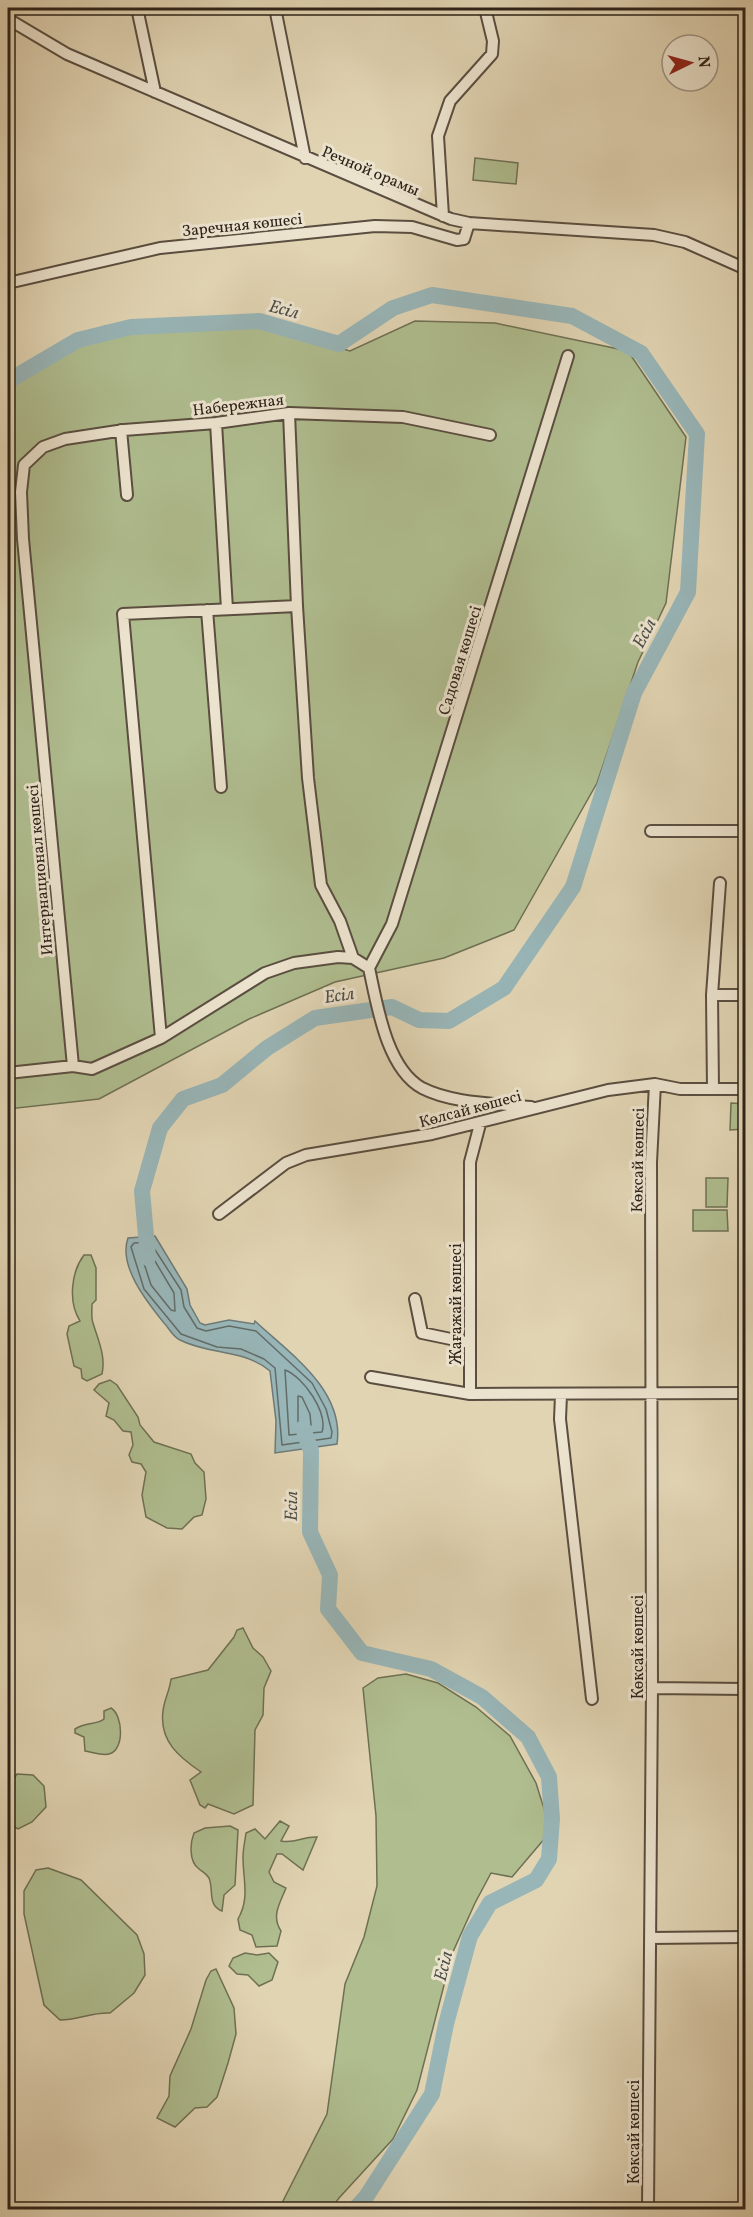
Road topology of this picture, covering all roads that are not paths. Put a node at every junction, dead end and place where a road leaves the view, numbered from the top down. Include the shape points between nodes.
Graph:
1 (137, 8) edge
2 (275, 8) edge
3 (485, 8) edge
4 (8, 19) edge
5 (155, 92) junction
6 (305, 158) junction
7 (443, 216) junction
8 (469, 223) junction
9 (746, 269) edge
10 (8, 283) edge
11 (568, 356) dead end
12 (290, 413) junction
13 (216, 423) junction
14 (121, 430) junction
15 (490, 435) dead end
16 (21, 492) joint
17 (127, 495) dead end
18 (297, 606) junction
19 (227, 609) junction
20 (207, 610) junction
21 (221, 787) dead end
22 (651, 831) dead end
23 (746, 831) edge
24 (720, 883) dead end
25 (353, 958) junction
26 (369, 968) junction
27 (712, 995) junction
28 (746, 995) edge
29 (161, 1038) junction
30 (73, 1066) junction
31 (8, 1073) edge
32 (655, 1084) junction
33 (713, 1088) junction
34 (746, 1089) edge
35 (531, 1107) junction
36 (480, 1124) junction
37 (219, 1214) dead end
38 (415, 1299) dead end
39 (470, 1343) junction
40 (371, 1377) dead end
41 (651, 1392) junction
42 (746, 1393) edge
43 (470, 1394) junction
44 (561, 1395) junction
45 (652, 1688) junction
46 (746, 1689) edge
47 (592, 1699) dead end
48 (746, 1937) edge
49 (650, 1938) junction
50 (648, 2210) edge

1 - 5 street
2 - 6 street
3 - 7 street via 492,54 450,101 438,136
4 - 5 street, Речной орамы via 67,54
5 - 6 street, Речной орамы
6 - 7 street, Речной орамы
7 - 8 street, Речной орамы
8 - 9 street, Речной орамы via 654,235 685,242
8 - 10 street, Заречная көшесі via 464,239 457,240 412,227 375,226 160,248
11 - 26 street, Садовая көшесі via 392,924
12 - 13 street, Набережная
12 - 15 street, Набережная via 403,417
12 - 18 street
13 - 14 street, Набережная
13 - 19 street
14 - 16 street, Набережная via 43,447 24,465
14 - 17 street
16 - 30 street, Интернационал көшесі
18 - 19 street
18 - 25 street via 308,778 321,885
19 - 20 street
20 - 21 street
20 - 29 street via 123,614
22 - 23 street
24 - 27 street
25 - 26 street
25 - 29 street via 294,963 265,973
26 - 35 street via 383,1028 404,1072 421,1088 453,1098
27 - 28 street
27 - 33 street
29 - 30 street via 92,1069
30 - 31 street
32 - 33 street, Көлсай көшесі via 680,1089
32 - 35 street, Көлсай көшесі via 608,1089
32 - 41 street, Көксай көшесі
33 - 34 street, Көлсай көшесі
35 - 36 street, Көлсай көшесі
36 - 37 street, Көлсай көшесі via 306,1155 286,1163
36 - 39 street, Жағажай көшесі via 470,1162
38 - 39 street via 422,1333
39 - 43 street, Жағажай көшесі
40 - 43 street
41 - 42 street
41 - 44 street
41 - 45 street, Көксай көшесі
43 - 44 street
44 - 47 street via 560,1419
45 - 46 street
45 - 49 street, Көксай көшесі
48 - 49 street
49 - 50 street, Көксай көшесі

